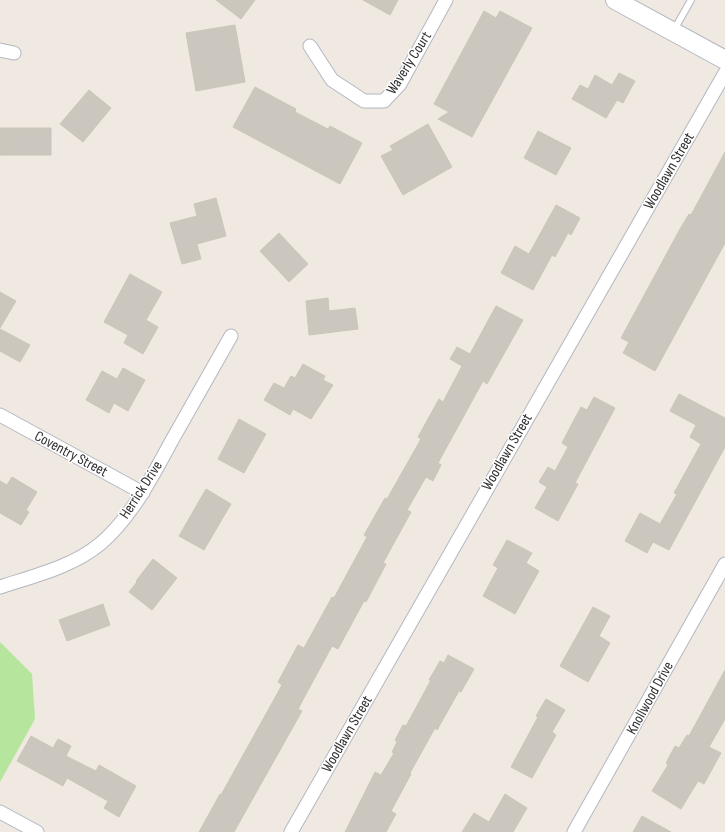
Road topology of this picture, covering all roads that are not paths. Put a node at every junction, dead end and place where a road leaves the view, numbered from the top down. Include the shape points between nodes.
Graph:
1 (446, 0) edge
2 (615, 0) edge
3 (691, 0) edge
4 (673, 32) junction
5 (310, 46) dead end
6 (0, 50) edge
7 (14, 53) dead end
8 (725, 60) edge
9 (725, 73) edge
10 (230, 336) dead end
11 (0, 415) edge
12 (143, 493) junction
13 (725, 564) edge
14 (0, 587) edge
15 (0, 812) edge
16 (22, 828) edge
17 (37, 832) edge
18 (291, 832) edge
19 (574, 832) edge

1 - 5 street, Waverly Court via 400,84 384,101 364,101 332,80
2 - 4 main road
3 - 4 lane
4 - 8 main road
6 - 7 street
9 - 18 street, Woodlawn Street
10 - 12 street, Herrick Drive
11 - 12 street, Coventry Street
12 - 14 street, Herrick Drive via 113,532 75,560
13 - 19 street, Knollwood Drive
15 - 16 street
16 - 17 street

